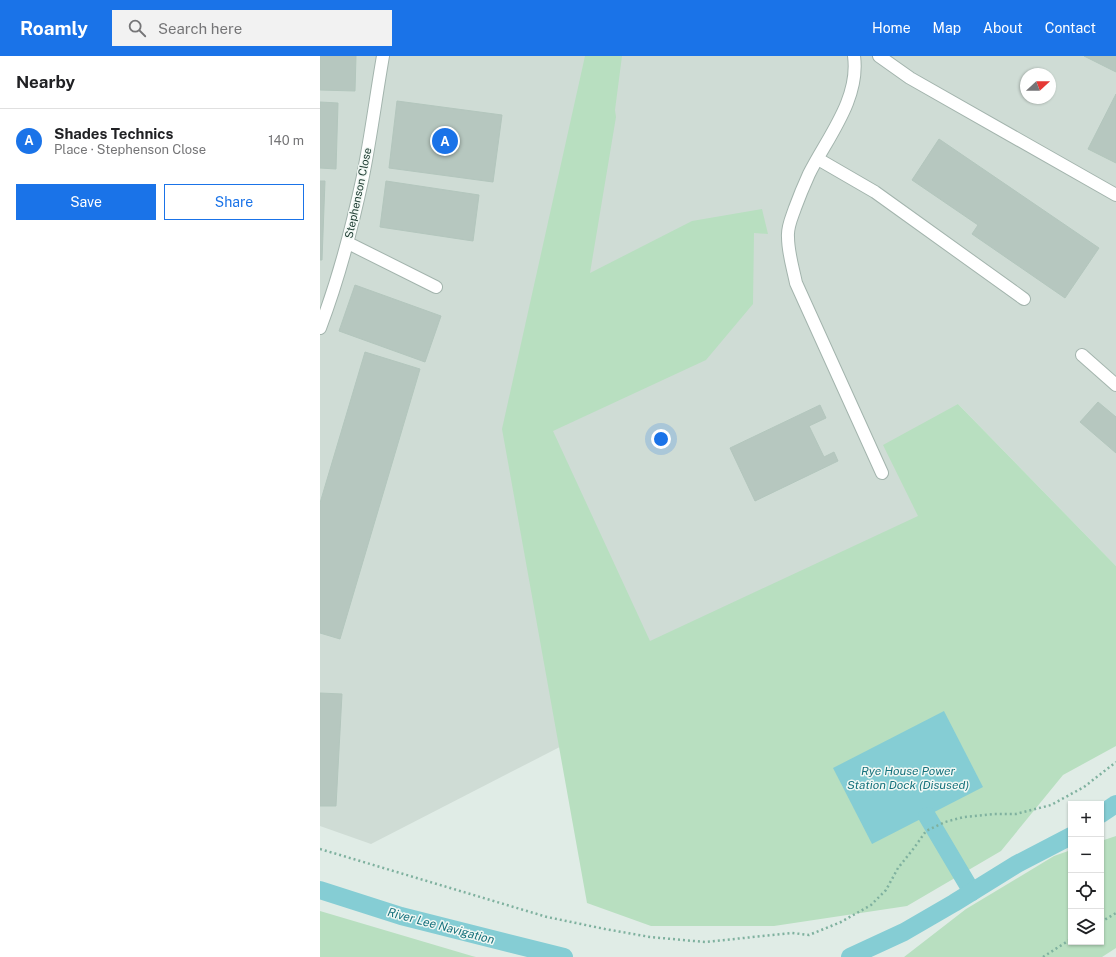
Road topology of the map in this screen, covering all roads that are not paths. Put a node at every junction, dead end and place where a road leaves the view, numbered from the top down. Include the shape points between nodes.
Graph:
1 (383, 56) edge
2 (854, 56) edge
3 (879, 56) edge
4 (818, 159) junction
5 (1116, 194) edge
6 (348, 243) junction
7 (436, 287) dead end
8 (1024, 299) dead end
9 (320, 328) edge
10 (1082, 355) dead end
11 (1116, 385) edge
12 (882, 473) dead end

1 - 6 street, Stephenson Close via 363,175
2 - 4 street via 856,65 851,94
3 - 5 street via 910,78
4 - 8 street via 875,192
4 - 12 street via 809,174 789,225 789,252 796,283
6 - 7 street
6 - 9 street, Stephenson Close via 333,295
10 - 11 street

